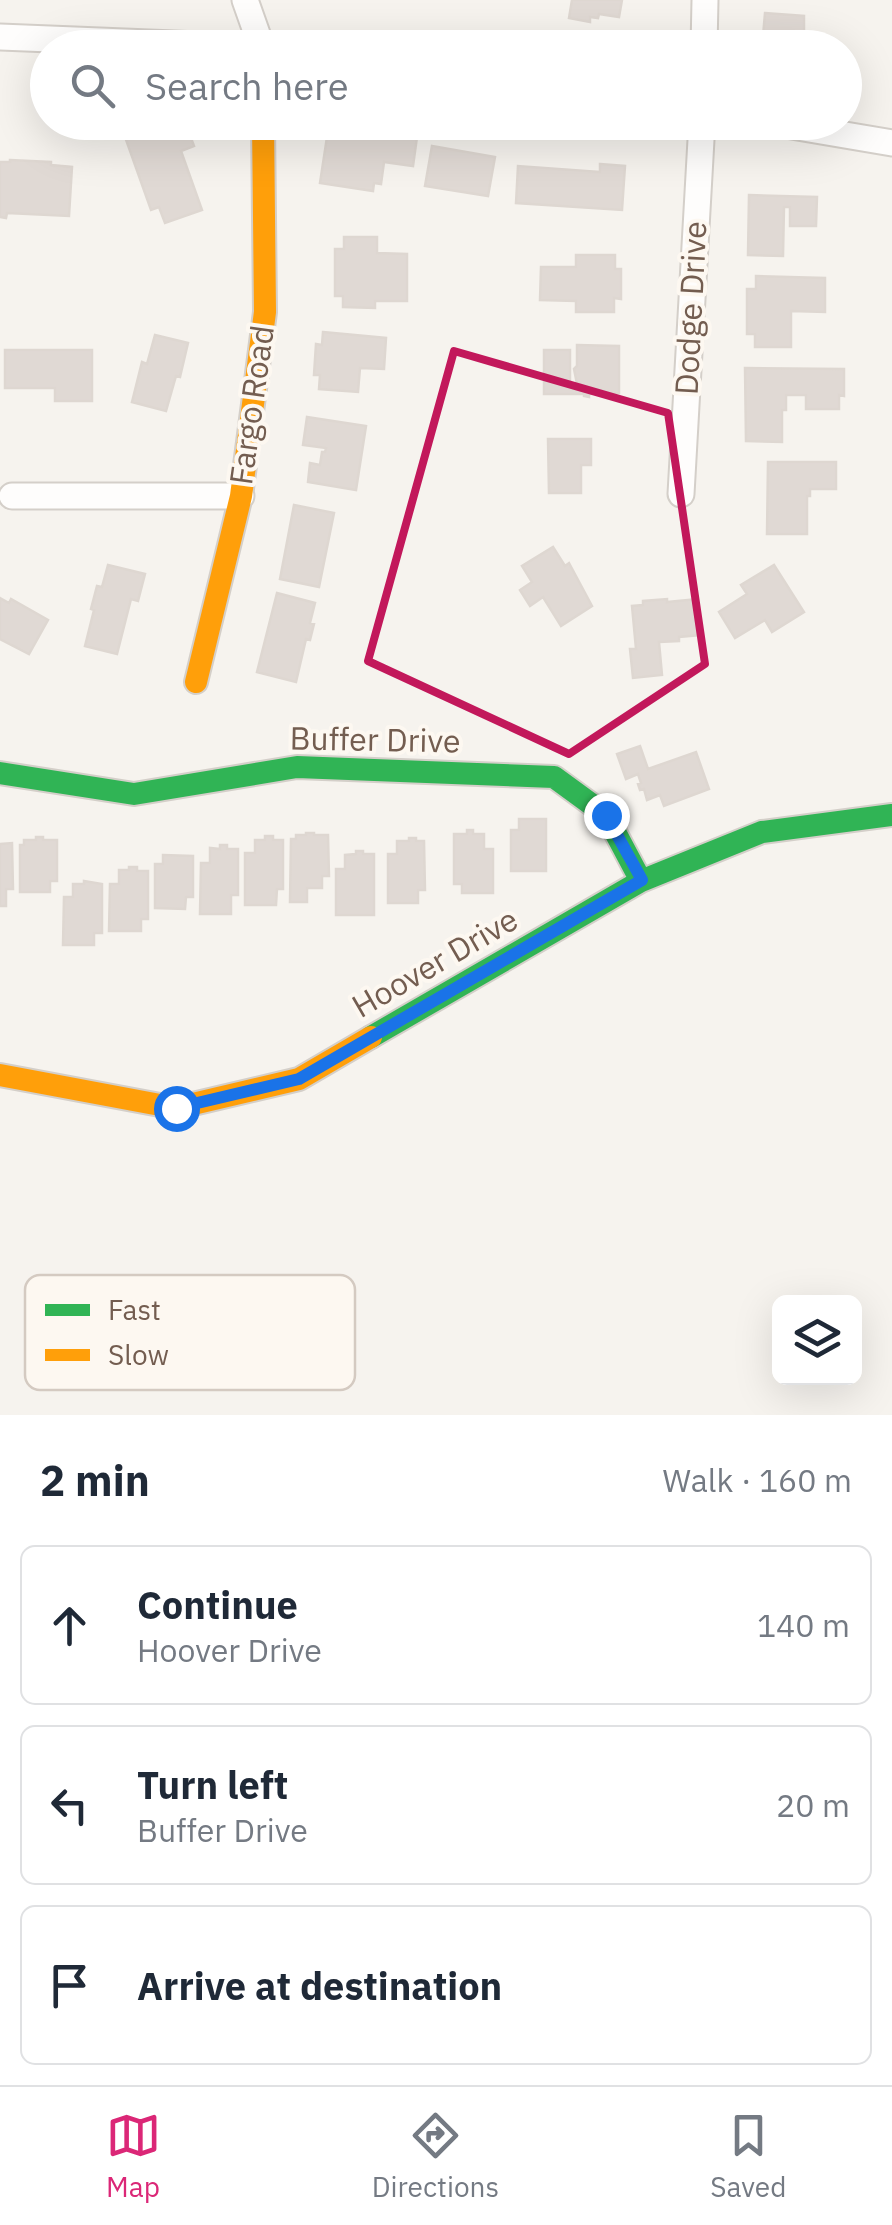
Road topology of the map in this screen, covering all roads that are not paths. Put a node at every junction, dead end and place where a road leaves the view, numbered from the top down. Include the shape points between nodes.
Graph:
1 (245, 0) edge
2 (705, 0) edge
3 (258, 30) edge
4 (704, 30) edge
5 (0, 38) edge
6 (30, 39) edge
7 (862, 138) edge
8 (262, 140) edge
9 (701, 140) edge
10 (892, 143) edge
11 (681, 494) dead end
12 (12, 496) dead end
13 (241, 496) junction
14 (196, 682) dead end
15 (0, 773) edge
16 (892, 816) edge
17 (642, 880) junction
18 (0, 1076) edge

1 - 3 street
2 - 4 street
5 - 6 street
7 - 10 street
8 - 13 street, Fargo Road via 265,312
9 - 11 street, Dodge Drive
12 - 13 street
13 - 14 street, Fargo Road
15 - 17 street, Buffer Drive via 134,794 297,767 554,777 606,815
16 - 17 street, Hoover Drive via 762,832
17 - 18 street, Hoover Drive via 299,1079 176,1108

